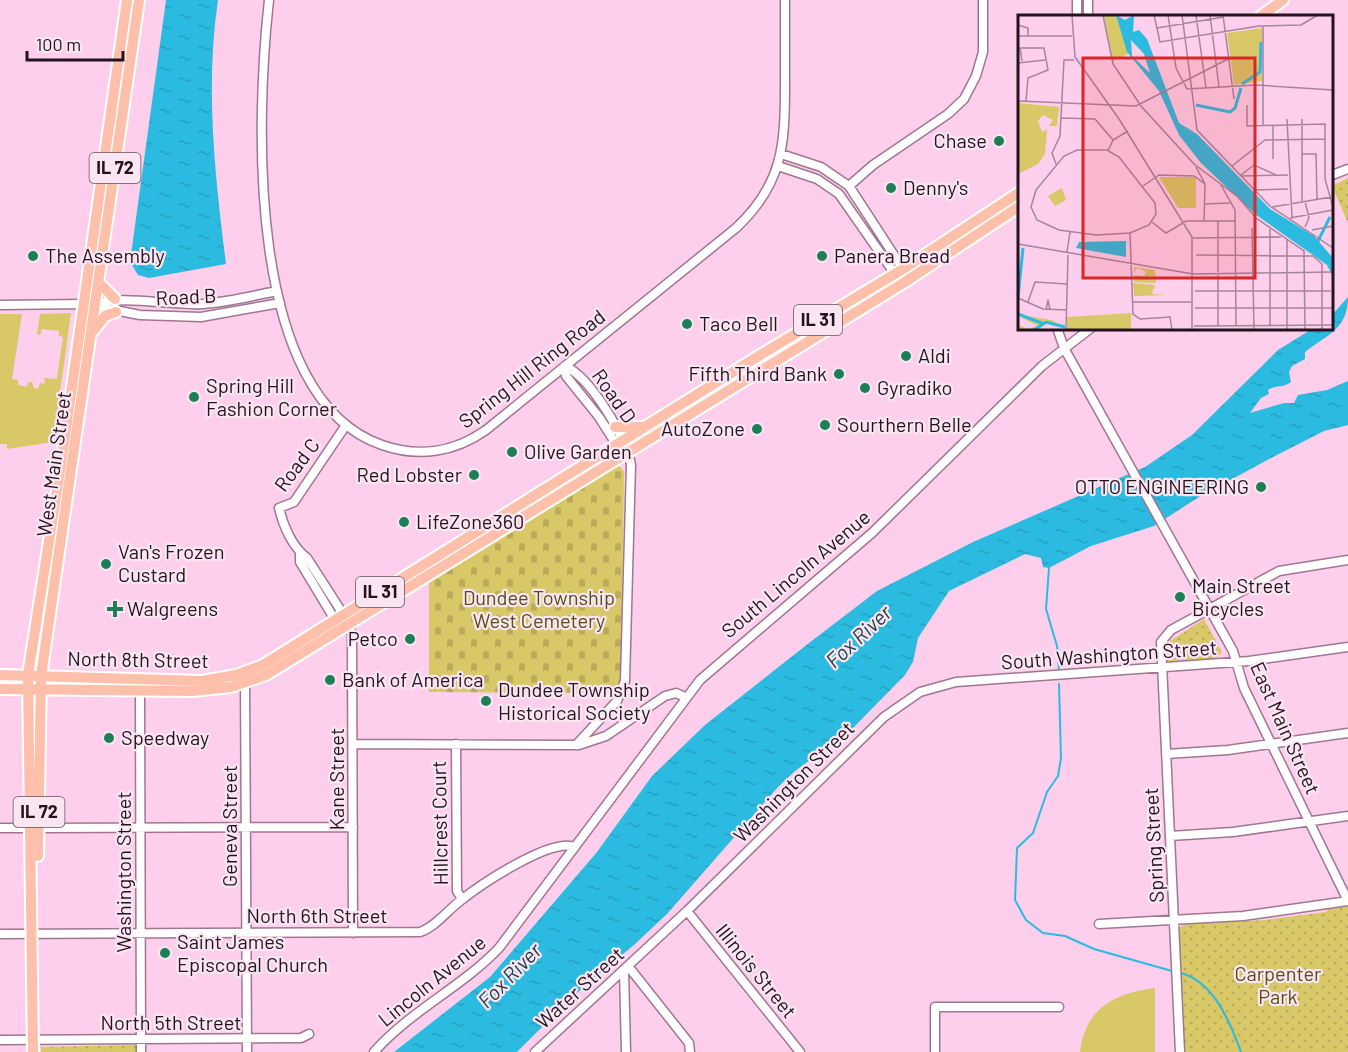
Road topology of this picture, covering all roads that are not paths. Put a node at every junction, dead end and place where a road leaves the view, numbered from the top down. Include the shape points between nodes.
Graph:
1 (127, 0) edge
2 (139, 0) edge
3 (270, 0) edge
4 (785, 0) edge
5 (983, 0) edge
6 (1283, 0) edge
7 (1262, 15) edge
8 (781, 154) junction
9 (778, 166) junction
10 (1348, 169) edge
11 (1333, 176) edge
12 (849, 186) junction
13 (1018, 193) edge
14 (1018, 207) edge
15 (898, 272) junction
16 (905, 282) junction
17 (99, 283) junction
18 (277, 291) junction
19 (116, 299) junction
20 (280, 303) junction
21 (84, 304) junction
22 (0, 305) edge
23 (95, 305) junction
24 (116, 312) junction
25 (1057, 330) edge
26 (1088, 330) edge
27 (91, 336) junction
28 (1064, 348) junction
29 (565, 366) junction
30 (346, 425) junction
31 (645, 426) junction
32 (615, 427) junction
33 (620, 443) junction
34 (627, 452) junction
35 (448, 556) junction
36 (1348, 560) edge
37 (1209, 608) junction
38 (339, 617) junction
39 (347, 627) junction
40 (1348, 647) edge
41 (1236, 662) junction
42 (1161, 668) junction
43 (0, 675) edge
44 (28, 675) junction
45 (41, 676) junction
46 (245, 678) junction
47 (985, 680) joint
48 (0, 689) edge
49 (28, 690) junction
50 (40, 690) junction
51 (140, 691) junction
52 (686, 697) junction
53 (1348, 733) edge
54 (353, 744) junction
55 (456, 744) junction
56 (1271, 744) junction
57 (576, 745) junction
58 (1166, 754) junction
59 (1348, 816) edge
60 (1309, 822) junction
61 (246, 827) junction
62 (353, 827) junction
63 (0, 828) edge
64 (35, 828) junction
65 (140, 828) junction
66 (1170, 836) junction
67 (575, 847) junction
68 (462, 899) junction
69 (1348, 901) edge
70 (687, 911) junction
71 (1174, 920) junction
72 (1099, 924) dead end
73 (140, 933) junction
74 (246, 933) junction
75 (353, 933) junction
76 (0, 934) edge
77 (33, 934) junction
78 (648, 948) joint
79 (626, 968) junction
80 (1059, 1007) dead end
81 (309, 1034) dead end
82 (247, 1039) junction
83 (0, 1040) edge
84 (33, 1040) junction
85 (141, 1040) junction
86 (542, 1048) edge
87 (33, 1052) edge
88 (141, 1052) edge
89 (247, 1052) edge
90 (374, 1052) edge
91 (535, 1052) edge
92 (626, 1052) edge
93 (690, 1052) edge
94 (800, 1052) edge
95 (935, 1052) edge
96 (1180, 1052) edge

1 - 21 main road, West Main Street / IL 72
2 - 17 main road, West Main Street / IL 72
3 - 18 street, Spring Hill Ring Road via 263,89 264,163
4 - 8 street, Spring Hill Ring Road
5 - 12 street via 982,52 964,99
6 - 7 main road
8 - 9 street, Spring Hill Ring Road
8 - 12 street via 821,167
9 - 15 street via 817,179 839,195
9 - 29 street, Spring Hill Ring Road via 759,204 736,228
10 - 11 street
12 - 15 street
13 - 15 main road, IL 31
14 - 16 main road, North 8th Street
15 - 16 street
15 - 31 main road, IL 31
16 - 34 main road, North 8th Street
17 - 19 main road
17 - 23 main road, West Main Street / IL 72
18 - 19 street, Road B via 202,304
18 - 20 street, Spring Hill Ring Road
19 - 23 street, Road B
20 - 24 street, Road B via 201,317
20 - 30 street, Spring Hill Ring Road via 306,376 326,407
21 - 22 street, Road B
21 - 23 street, Road B
21 - 44 main road, West Main Street / IL 72
23 - 24 street, Road B
23 - 27 main road, West Main Street / IL 72
24 - 27 main road via 100,320
25 - 28 street
26 - 28 street, South Lincoln Avenue
27 - 45 main road, West Main Street / IL 72
28 - 37 street, East Main Street
28 - 52 street, South Lincoln Avenue via 872,533 714,666
29 - 30 street, Spring Hill Ring Road via 477,436 445,450 396,449 372,441
29 - 32 street, Road D via 575,371
29 - 33 street, Road D via 566,376
30 - 38 street, Road C via 294,502 279,508 282,522
31 - 32 main road
31 - 33 main road, IL 31
32 - 33 street, Road D
33 - 34 street, Road D
33 - 35 main road, North 8th Street / IL 31
34 - 35 main road, North 8th Street
34 - 57 street, Road D via 631,465 625,681 617,701
35 - 38 main road, North 8th Street / IL 31
35 - 39 main road, North 8th Street
36 - 37 street via 1279,571
37 - 41 street, East Main Street
37 - 42 street, Spring Street via 1163,637
38 - 39 street, Road C
38 - 46 main road, North 8th Street / IL 31
39 - 46 main road, North 8th Street via 280,668
39 - 54 street, Kane Street via 352,634
40 - 41 street, South Washington Street
41 - 42 street, South Washington Street
41 - 56 street, East Main Street via 1242,684
42 - 47 street, South Washington Street
42 - 58 street, Spring Street
43 - 44 main road, IL 31
44 - 45 main road, North 8th Street / IL 31
44 - 49 main road, West Main Street / IL 72
45 - 46 main road, North 8th Street / IL 31 via 194,681
45 - 50 main road, West Main Street / IL 72
46 - 51 main road, North 8th Street via 193,691
46 - 61 street, Geneva Street
47 - 70 street, Washington Street via 936,686 892,710
48 - 49 main road, North 8th Street
49 - 50 main road, North 8th Street
49 - 64 main road, West Main Street / IL 72
50 - 51 main road, North 8th Street
50 - 64 main road, West Main Street / IL 72
51 - 65 street, Washington Street
52 - 57 street via 666,695 606,736
52 - 67 street, South Lincoln Avenue
53 - 56 street
54 - 55 street
54 - 62 street, Kane Street
55 - 57 street
55 - 68 street, Hillcrest Court via 458,892
56 - 58 street
56 - 60 street, East Main Street
58 - 66 street, Spring Street
59 - 60 street
60 - 66 street
60 - 69 street, East Main Street
61 - 62 street
61 - 65 street
61 - 74 street, Geneva Street
62 - 75 street, Kane Street
63 - 64 street
64 - 65 street
64 - 77 main road, West Main Street / IL 72
65 - 73 street, Washington Street
66 - 71 street, Spring Street
67 - 68 street, North 6th Street via 565,845 526,858
67 - 90 street, Lincoln Avenue via 490,957 401,1026
68 - 75 street, North 6th Street via 423,931
69 - 71 street via 1243,916
70 - 78 street, Washington Street
70 - 94 street, Illinois Street
71 - 72 street
71 - 96 street, Spring Street
73 - 74 street, North 6th Street
73 - 77 street, North 6th Street
73 - 85 street, Washington Street
74 - 75 street, North 6th Street
74 - 82 street, Geneva Street
76 - 77 street, North 6th Street
77 - 84 main road, West Main Street / IL 72
78 - 79 street, Water Street
79 - 86 street, Water Street
79 - 92 street
79 - 93 street via 689,1043
80 - 95 street via 935,1007
81 - 82 street, North 5th Street via 301,1038
82 - 85 street, North 5th Street
82 - 89 street, Geneva Street
83 - 84 street, North 5th Street
84 - 85 street, North 5th Street
84 - 87 main road, West Main Street / IL 72
85 - 88 street, Washington Street
86 - 91 street, Water Street

